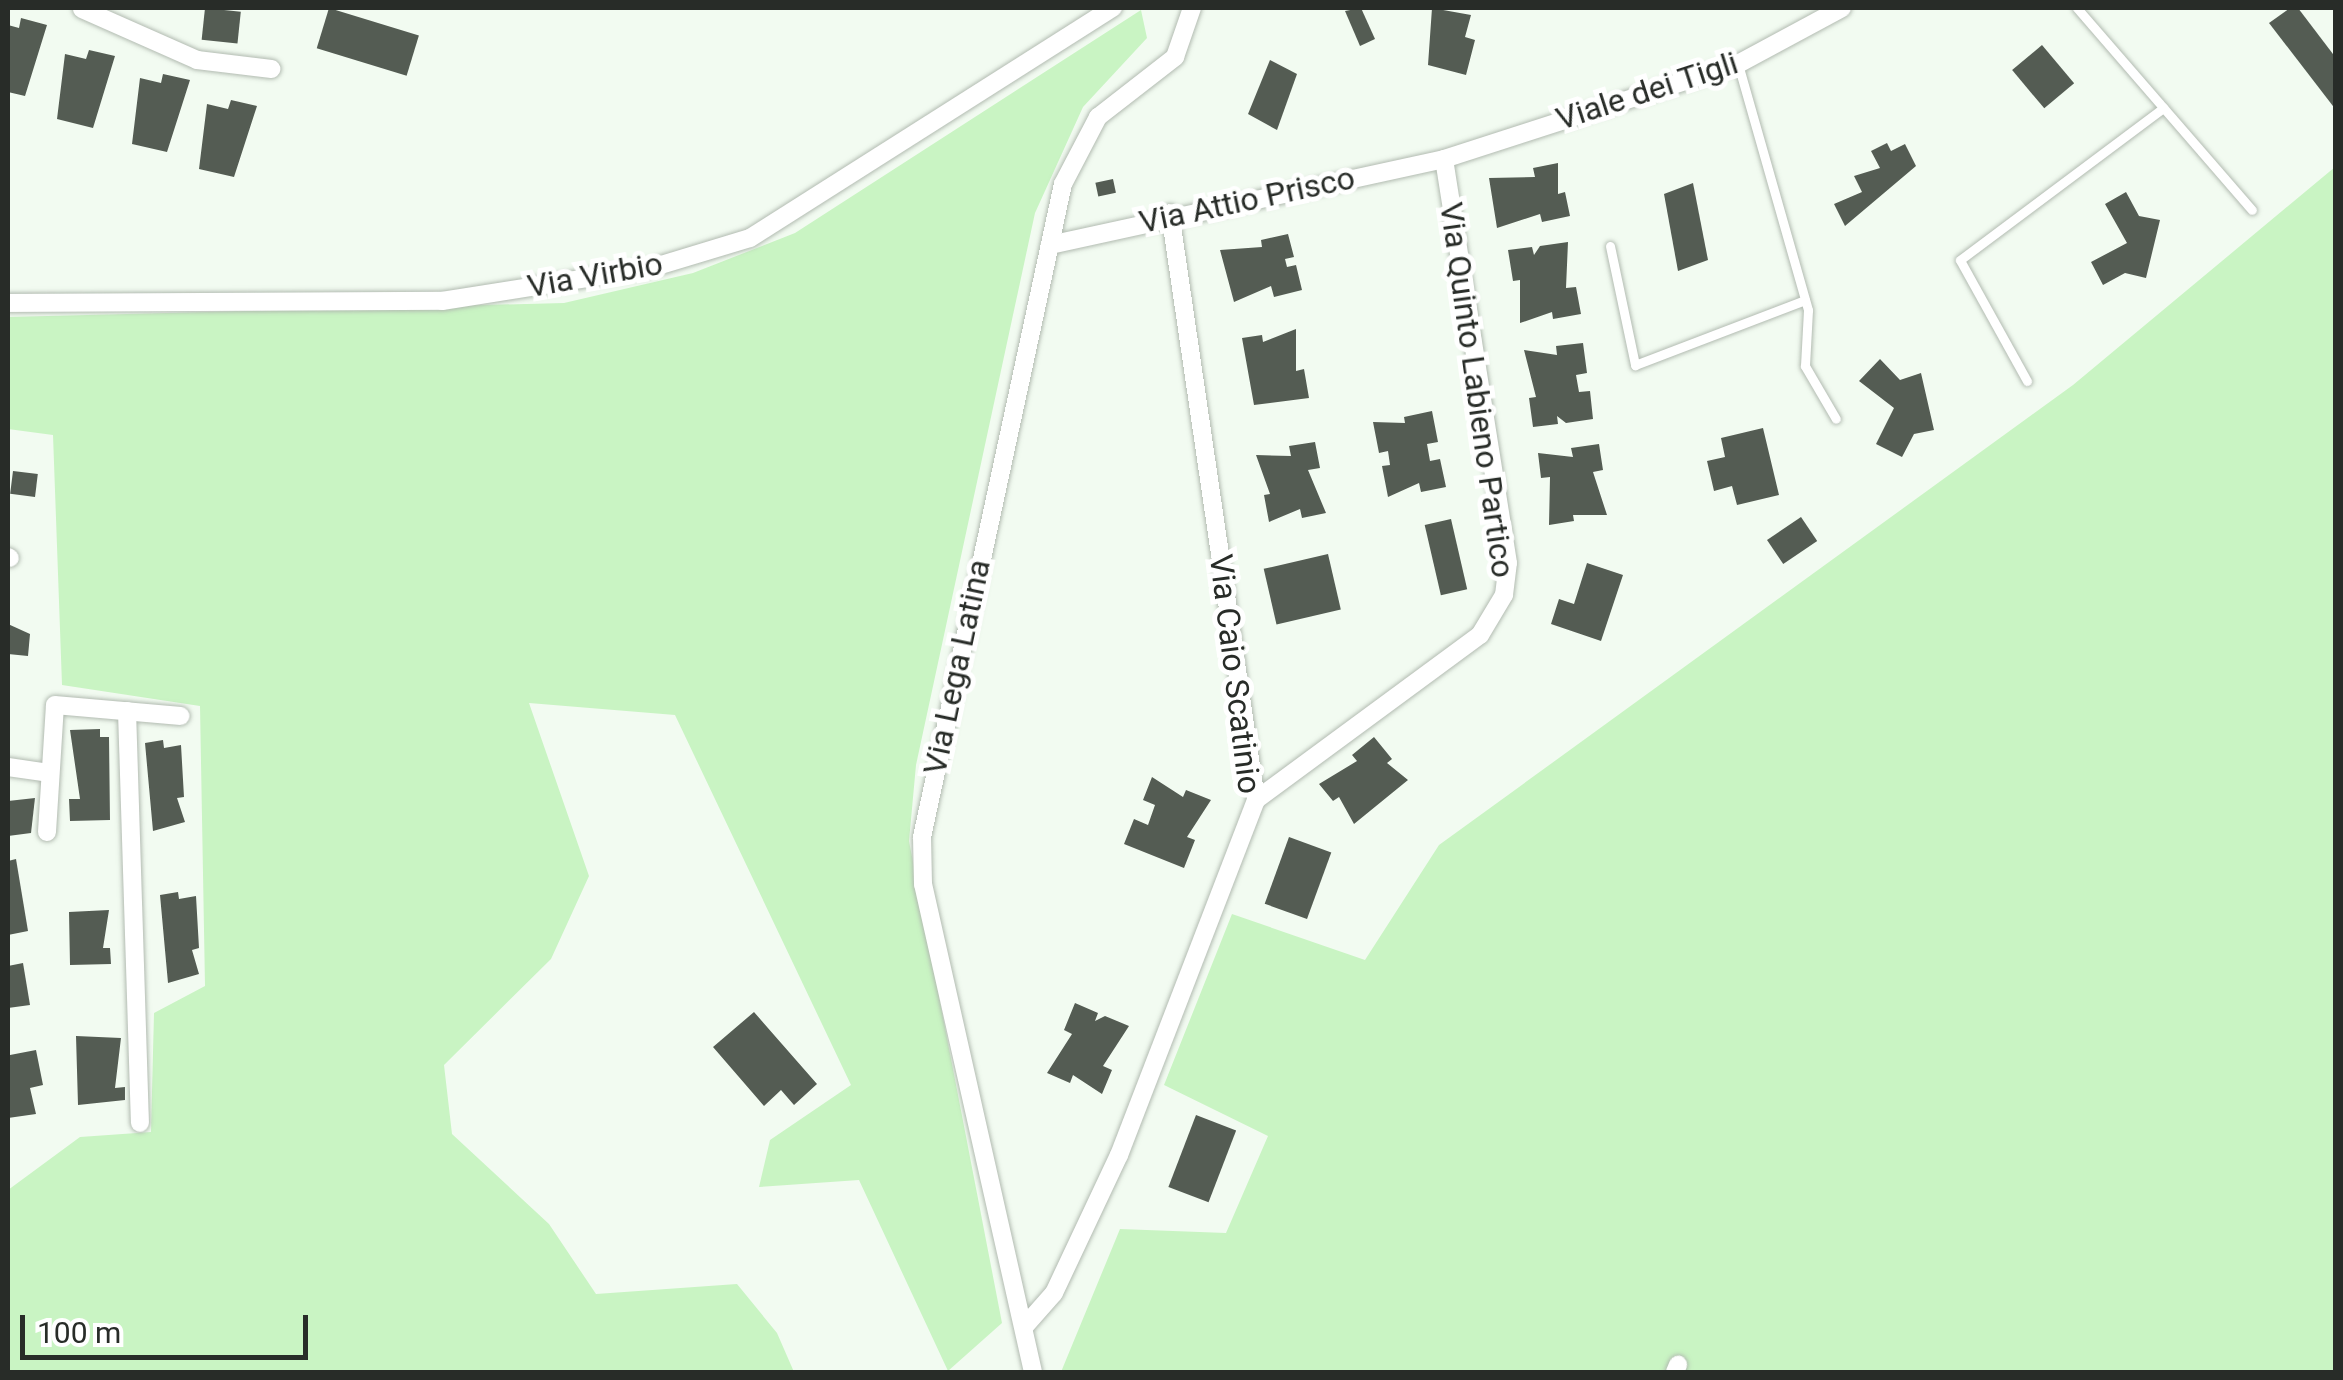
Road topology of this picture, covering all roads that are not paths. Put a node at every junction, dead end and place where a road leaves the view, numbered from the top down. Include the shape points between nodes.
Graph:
1 (81, 8) edge
2 (1113, 8) edge
3 (1192, 8) edge
4 (1842, 8) edge
5 (2077, 8) edge
6 (1738, 64) junction
7 (271, 69) dead end
8 (2164, 108) junction
9 (1444, 159) junction
10 (2252, 210) dead end
11 (1170, 214) junction
12 (1050, 245) junction
13 (1610, 246) dead end
14 (1805, 300) junction
15 (8, 303) edge
16 (2026, 380) dead end
17 (1836, 420) dead end
18 (127, 712) junction
19 (181, 716) dead end
20 (8, 767) edge
21 (49, 773) junction
22 (1256, 800) junction
23 (48, 832) dead end
24 (140, 1123) dead end
25 (1024, 1327) junction
26 (1033, 1372) edge

1 - 7 street via 197,60
2 - 15 street, Via Virbio via 750,238 651,268 442,301
3 - 12 street, Via Lega Latina via 1172,61 1109,106 1082,139
4 - 6 street, Viale dei Tigli
5 - 8 lane
6 - 9 street, Viale dei Tigli
6 - 14 lane
8 - 10 lane
8 - 16 lane via 1960,260
9 - 11 street, Via Attio Prisco
9 - 22 street, Via Quinto Labieno Partico via 1508,563 1504,595 1480,635
11 - 12 street, Via Attio Prisco
11 - 22 street, Via Caio Scatinio
12 - 25 street, Via Lega Latina via 920,861
13 - 14 lane via 1635,364
14 - 17 lane via 1804,366
18 - 19 street
18 - 21 street via 56,705 56,774
18 - 24 street
20 - 21 street
21 - 23 street
22 - 25 street, Via Caio Scatinio via 1125,1141 1054,1293
25 - 26 street, Via Lega Latina

